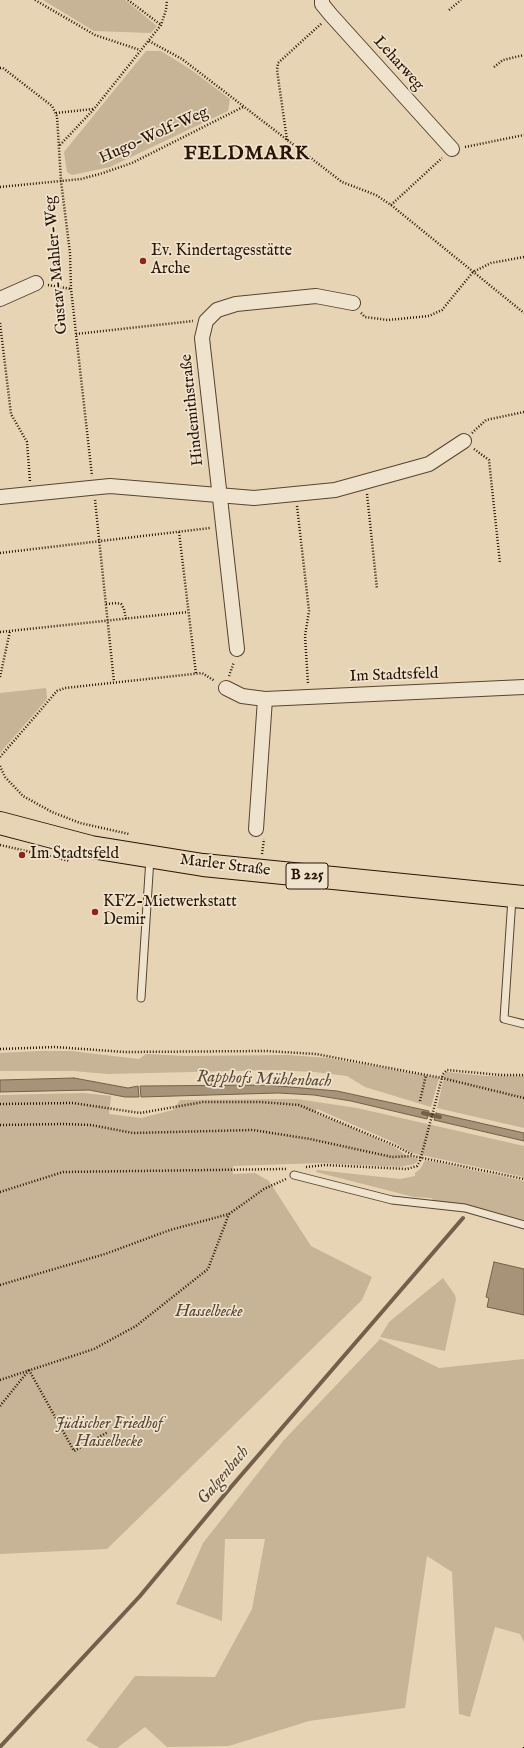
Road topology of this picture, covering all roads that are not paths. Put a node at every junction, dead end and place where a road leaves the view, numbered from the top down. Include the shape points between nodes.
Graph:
1 (322, 0) edge
2 (452, 149) dead end
3 (36, 283) road end
4 (0, 299) edge
5 (354, 303) road end
6 (464, 441) road end
7 (219, 496) junction
8 (0, 497) edge
9 (236, 649) road end
10 (524, 687) edge
11 (226, 688) road end
12 (265, 699) junction
13 (0, 823) edge
14 (256, 829) dead end
15 (150, 856) junction
16 (518, 897) edge
17 (141, 998) dead end
18 (524, 1024) edge
19 (294, 1175) road end
20 (524, 1225) edge

1 - 2 street, Leharweg via 322,4 331,15
3 - 4 street
5 - 7 street, Hindemithstraße via 316,296 236,304 217,310 206,321 202,338
6 - 7 street via 429,464 335,490 254,498
7 - 8 street via 110,486
7 - 9 street, Hindemithstraße
10 - 12 street, Im Stadtsfeld
11 - 12 street, Im Stadtsfeld via 242,696
12 - 14 street
13 - 15 main road, Marler Straße / B 225 via 91,847
15 - 16 main road, Marler Straße / B 225 via 232,868
15 - 17 lane
16 - 18 lane via 504,1019
19 - 20 lane via 392,1200 465,1208

